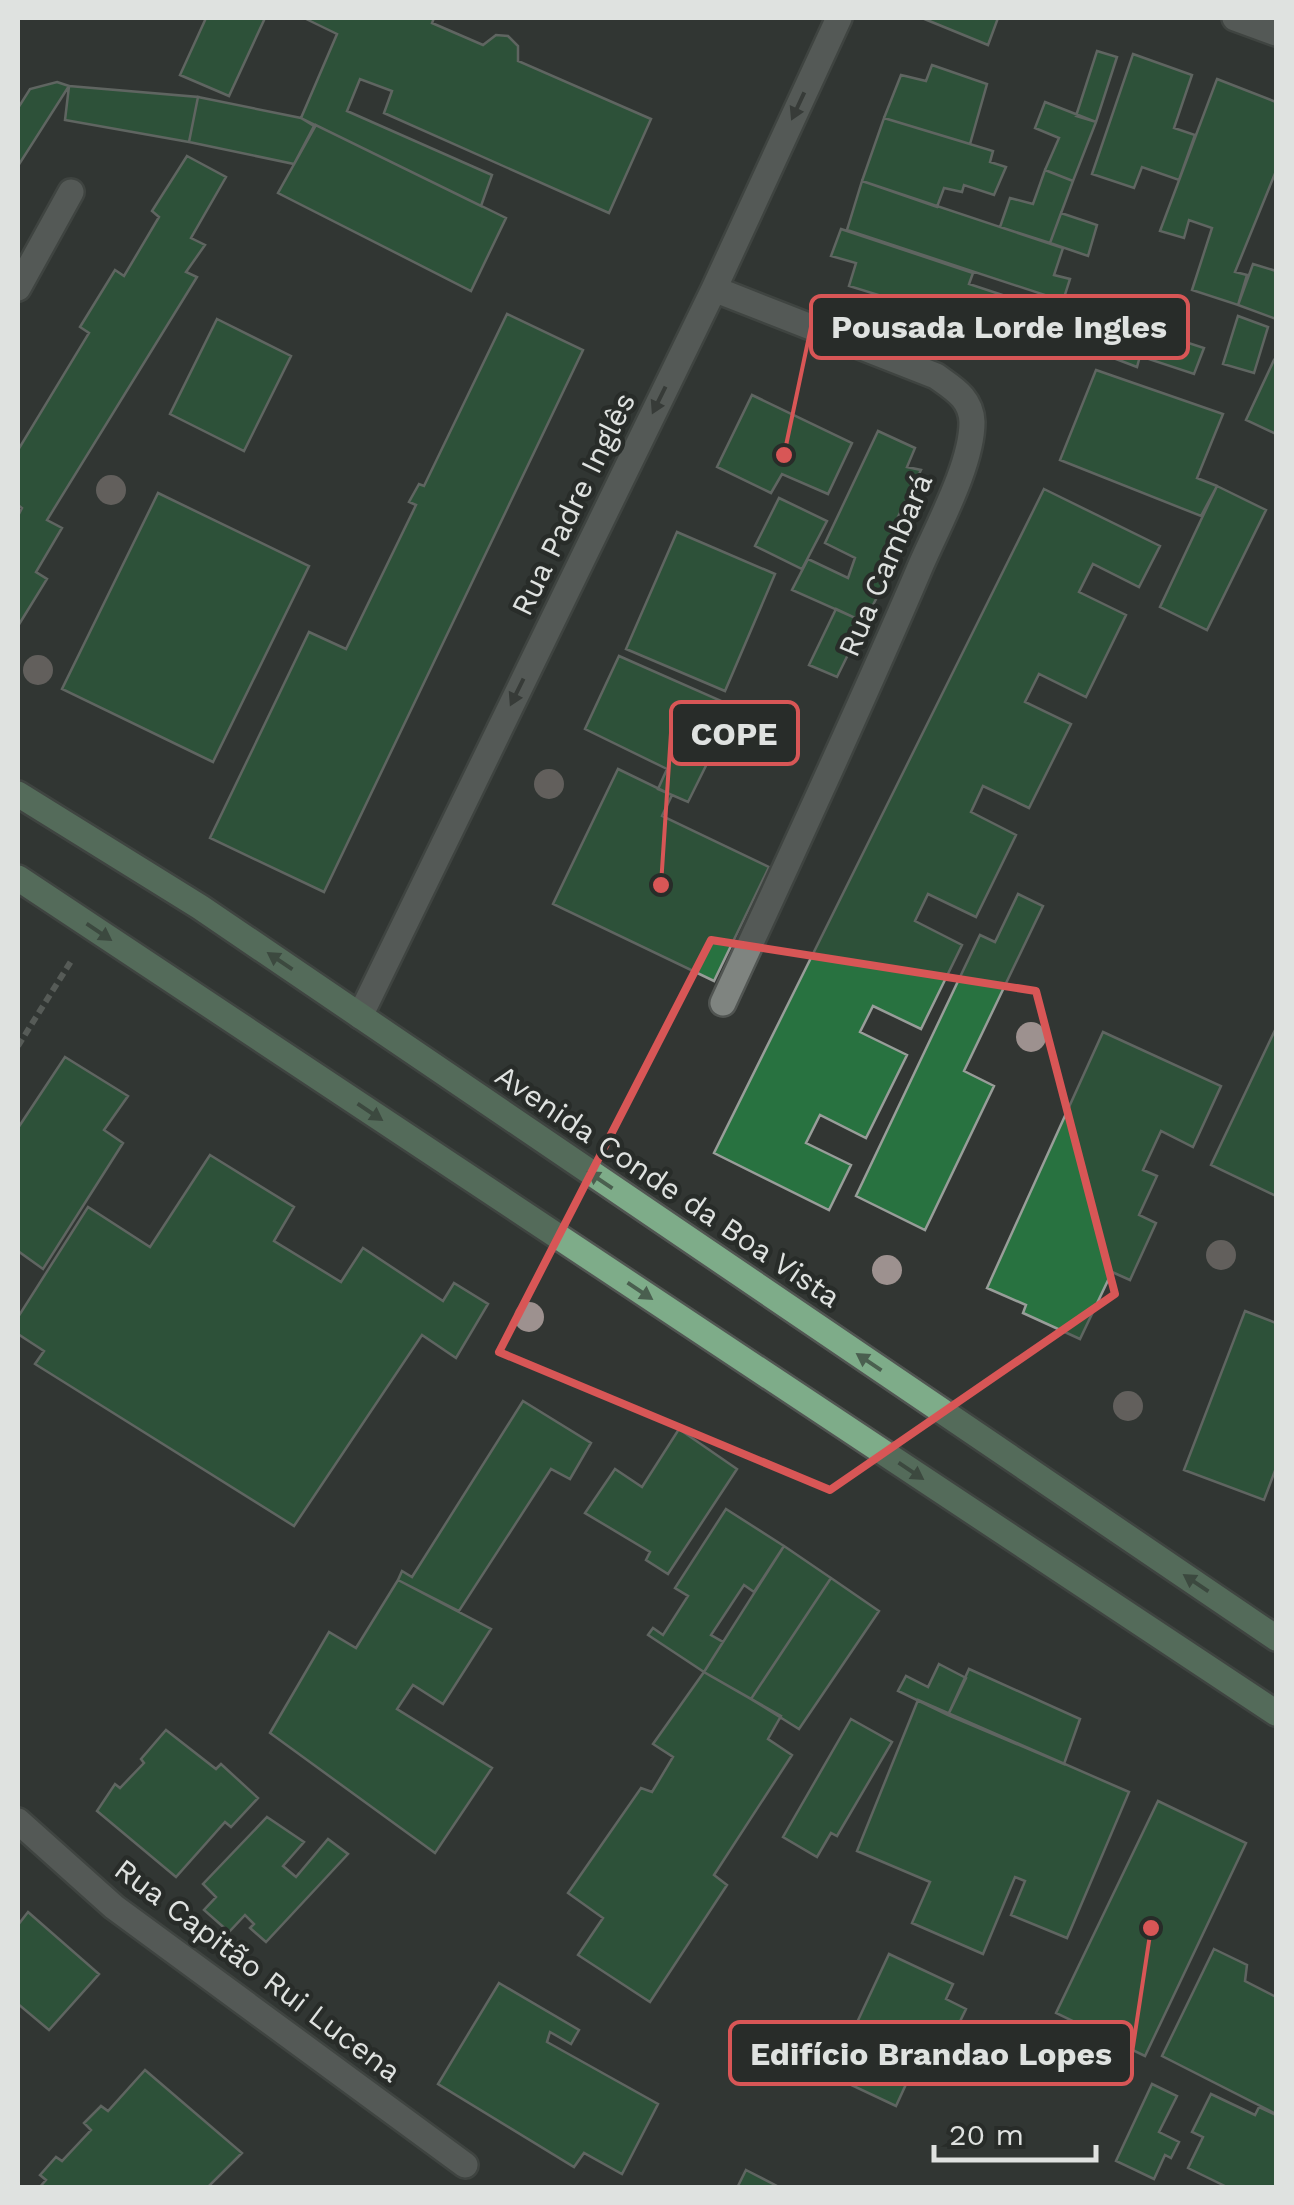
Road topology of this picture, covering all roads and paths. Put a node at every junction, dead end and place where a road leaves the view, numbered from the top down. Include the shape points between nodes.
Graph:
1 (839, 18) edge
2 (1235, 18) edge
3 (1276, 33) edge
4 (71, 192) dead end
5 (18, 288) edge
6 (714, 288) junction
7 (18, 794) edge
8 (18, 878) edge
9 (92, 928) junction
10 (723, 1003) dead end
11 (360, 1016) junction
12 (18, 1046) edge
13 (1276, 1638) edge
14 (1276, 1714) edge
15 (18, 1821) edge
16 (464, 2165) dead end

1 -> 6 street, Rua Padre Inglês
2 - 3 street
4 - 5 street
6 - 10 street, Rua Cambará via 936,376 964,396 972,424 968,448 872,680
6 -> 11 street, Rua Padre Inglês
11 -> 7 main road, Avenida Conde da Boa Vista
8 - 9 main road
9 - 12 path
9 -> 14 main road
13 -> 11 main road, Avenida Conde da Boa Vista
15 - 16 street, Rua Capitão Rui Lucena via 114,1907

